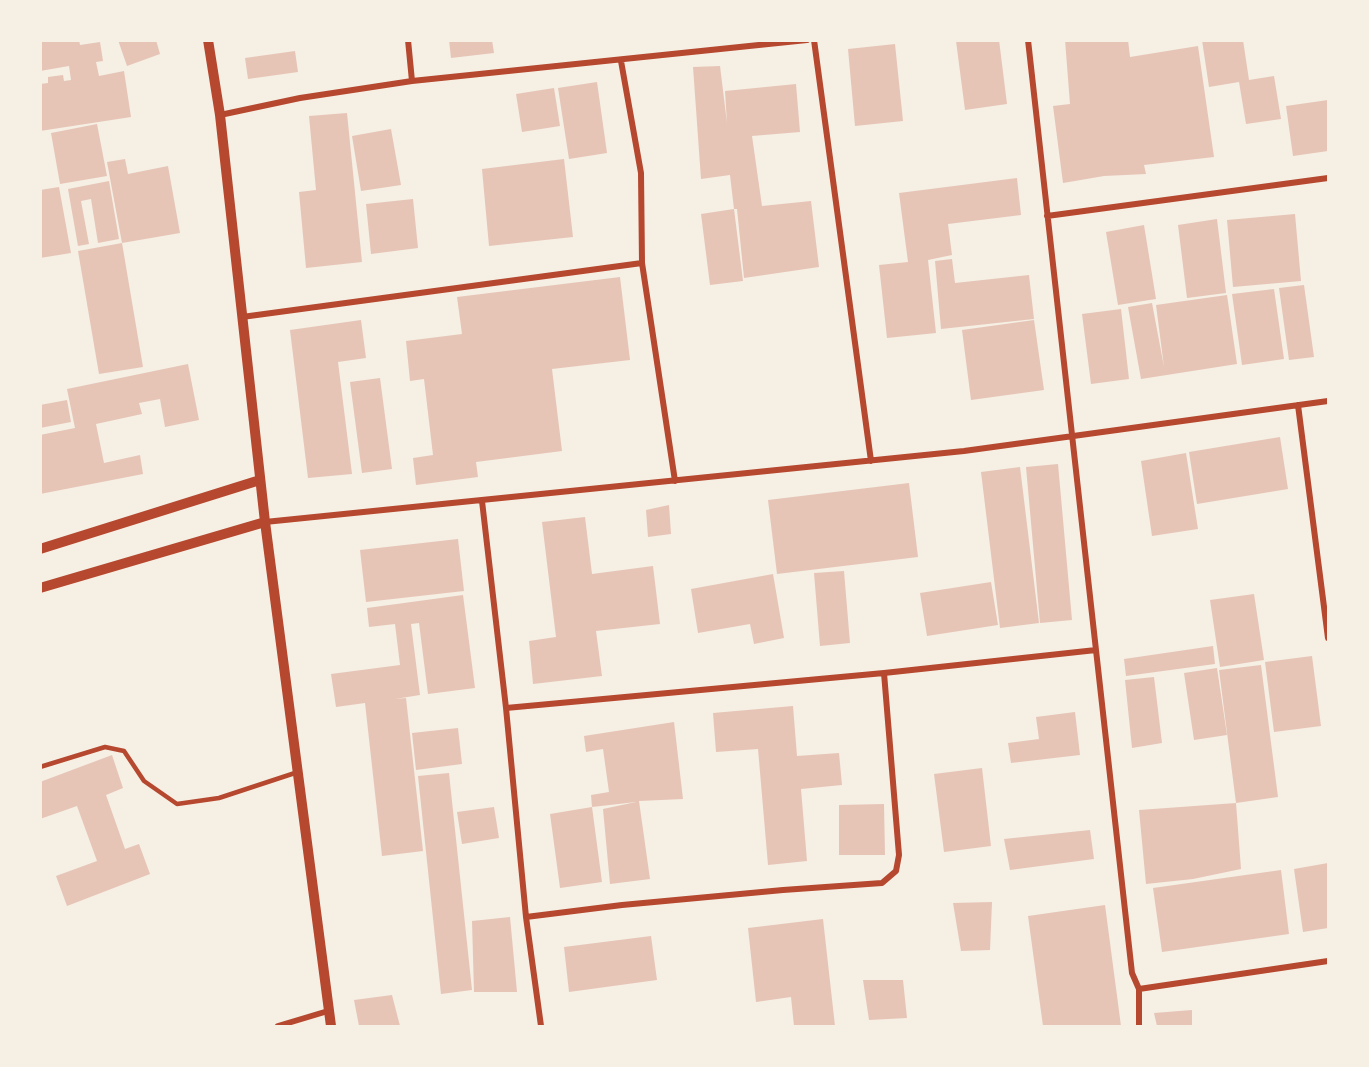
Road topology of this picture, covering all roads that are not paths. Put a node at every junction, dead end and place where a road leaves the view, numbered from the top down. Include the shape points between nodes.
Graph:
1 (208, 40) edge
2 (408, 40) edge
3 (807, 40) edge
4 (814, 40) edge
5 (1028, 40) edge
6 (621, 61) junction
7 (412, 81) junction
8 (220, 115) junction
9 (1329, 178) edge
10 (1047, 216) junction
11 (642, 263) junction
12 (242, 317) junction
13 (1329, 401) edge
14 (1298, 405) junction
15 (1072, 437) junction
16 (871, 461) junction
17 (260, 480) junction
18 (675, 481) junction
19 (482, 501) junction
20 (265, 522) junction
21 (40, 549) edge
22 (40, 588) edge
23 (1329, 638) edge
24 (1096, 650) junction
25 (884, 673) junction
26 (506, 708) junction
27 (40, 767) edge
28 (298, 772) junction
29 (526, 917) junction
30 (1329, 961) edge
31 (1139, 989) junction
32 (328, 1011) junction
33 (278, 1026) edge
34 (331, 1026) edge
35 (541, 1026) edge
36 (1139, 1026) edge

1 - 8 street
2 - 7 street
3 - 6 street
4 - 16 street
5 - 10 street
6 - 7 street
6 - 11 street via 641,173
7 - 8 street
8 - 12 street
9 - 10 street
10 - 15 street
11 - 12 street
11 - 18 street
12 - 17 street
13 - 14 street
14 - 15 street
14 - 23 street
15 - 16 street
15 - 24 street
16 - 18 street
17 - 20 street
17 - 21 street
18 - 19 street
19 - 20 street
19 - 26 street
20 - 22 street
20 - 28 street
24 - 25 street
24 - 31 street via 1132,972
25 - 26 street
25 - 29 street via 899,855 896,871 882,883
26 - 29 street
27 - 28 lane via 105,747 123,752 144,781 177,804 219,798
28 - 32 street
29 - 35 street
30 - 31 street
31 - 36 street
32 - 33 street
32 - 34 street

